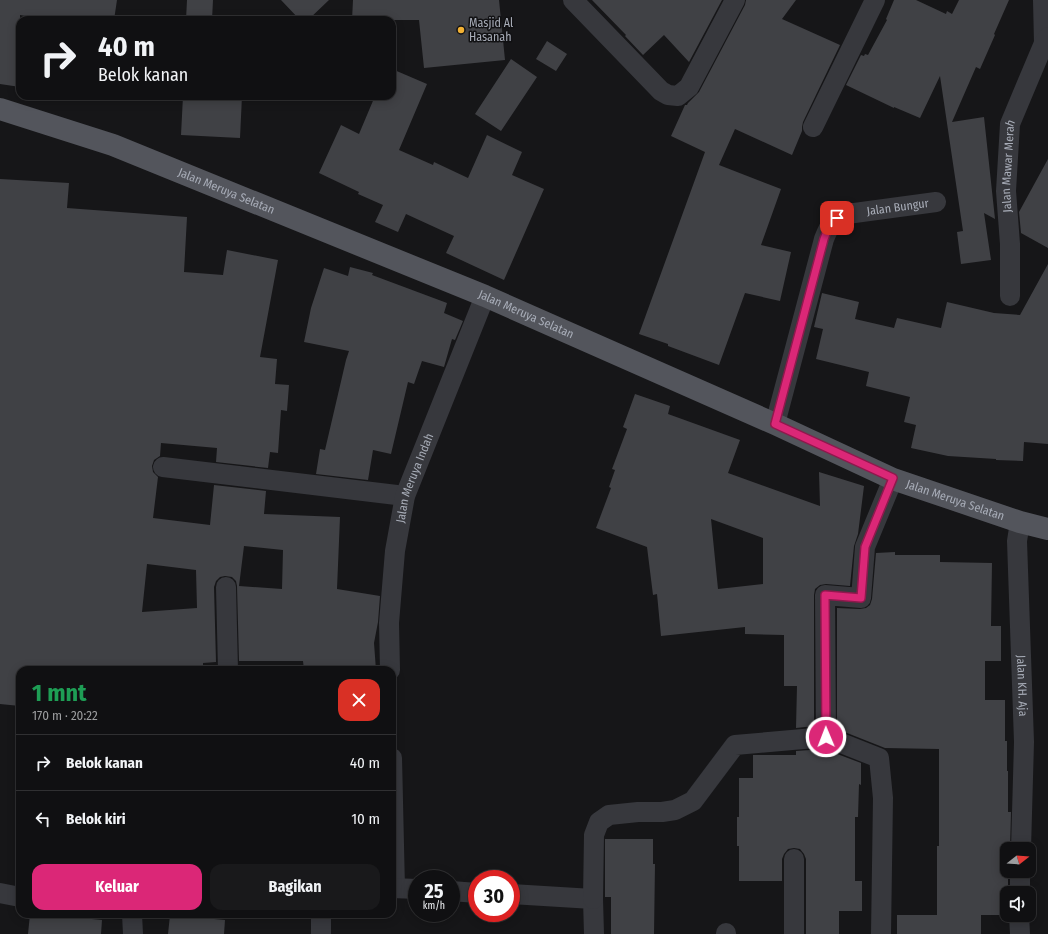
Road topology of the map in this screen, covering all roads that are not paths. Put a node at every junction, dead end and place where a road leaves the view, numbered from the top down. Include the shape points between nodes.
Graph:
1 (573, 0) edge
2 (735, 0) edge
3 (875, 0) edge
4 (1043, 0) edge
5 (1046, 40) edge
6 (0, 109) edge
7 (813, 127) dead end
8 (936, 202) dead end
9 (485, 296) junction
10 (1010, 296) dead end
11 (775, 424) junction
12 (163, 467) dead end
13 (893, 478) junction
14 (404, 496) junction
15 (1020, 522) junction
16 (1048, 529) edge
17 (226, 587) dead end
18 (228, 666) edge
19 (390, 666) edge
20 (826, 737) junction
21 (1021, 842) edge
22 (794, 859) dead end
23 (396, 888) edge
24 (408, 889) edge
25 (0, 894) edge
26 (520, 895) edge
27 (16, 896) edge
28 (593, 899) junction
29 (132, 918) edge
30 (321, 918) edge
31 (1019, 922) edge
32 (133, 934) edge
33 (321, 934) edge
34 (594, 934) edge
35 (794, 934) edge
36 (881, 934) edge
37 (1020, 934) edge

1 - 2 street via 661,92 678,96 689,87
3 - 7 street
4 - 5 street, Jalan Mawar Merah
5 - 10 street, Jalan Mawar Merah via 1010,124 1006,191
6 - 9 main road, Jalan Meruya Selatan via 113,145
8 - 11 street, Jalan Bungur via 847,214 837,218 829,226
9 - 11 main road, Jalan Meruya Selatan
9 - 14 street, Jalan Meruya Indah
11 - 13 main road, Jalan Meruya Selatan
12 - 14 street
13 - 15 main road, Jalan Meruya Selatan
13 - 20 street via 865,547 861,598 825,595
14 - 19 street, Jalan Meruya Indah via 394,558 389,623
15 - 16 main road, Jalan Meruya Selatan
15 - 21 street, Jalan KH. Aja via 1017,541 1024,742
17 - 18 street
20 - 28 street via 735,745 693,801 675,810 609,815 599,822 594,835
20 - 36 street via 879,758 883,798
22 - 35 street
23 - 24 street
25 - 27 street
26 - 28 street
28 - 34 street
29 - 32 street
30 - 33 street
31 - 37 street

